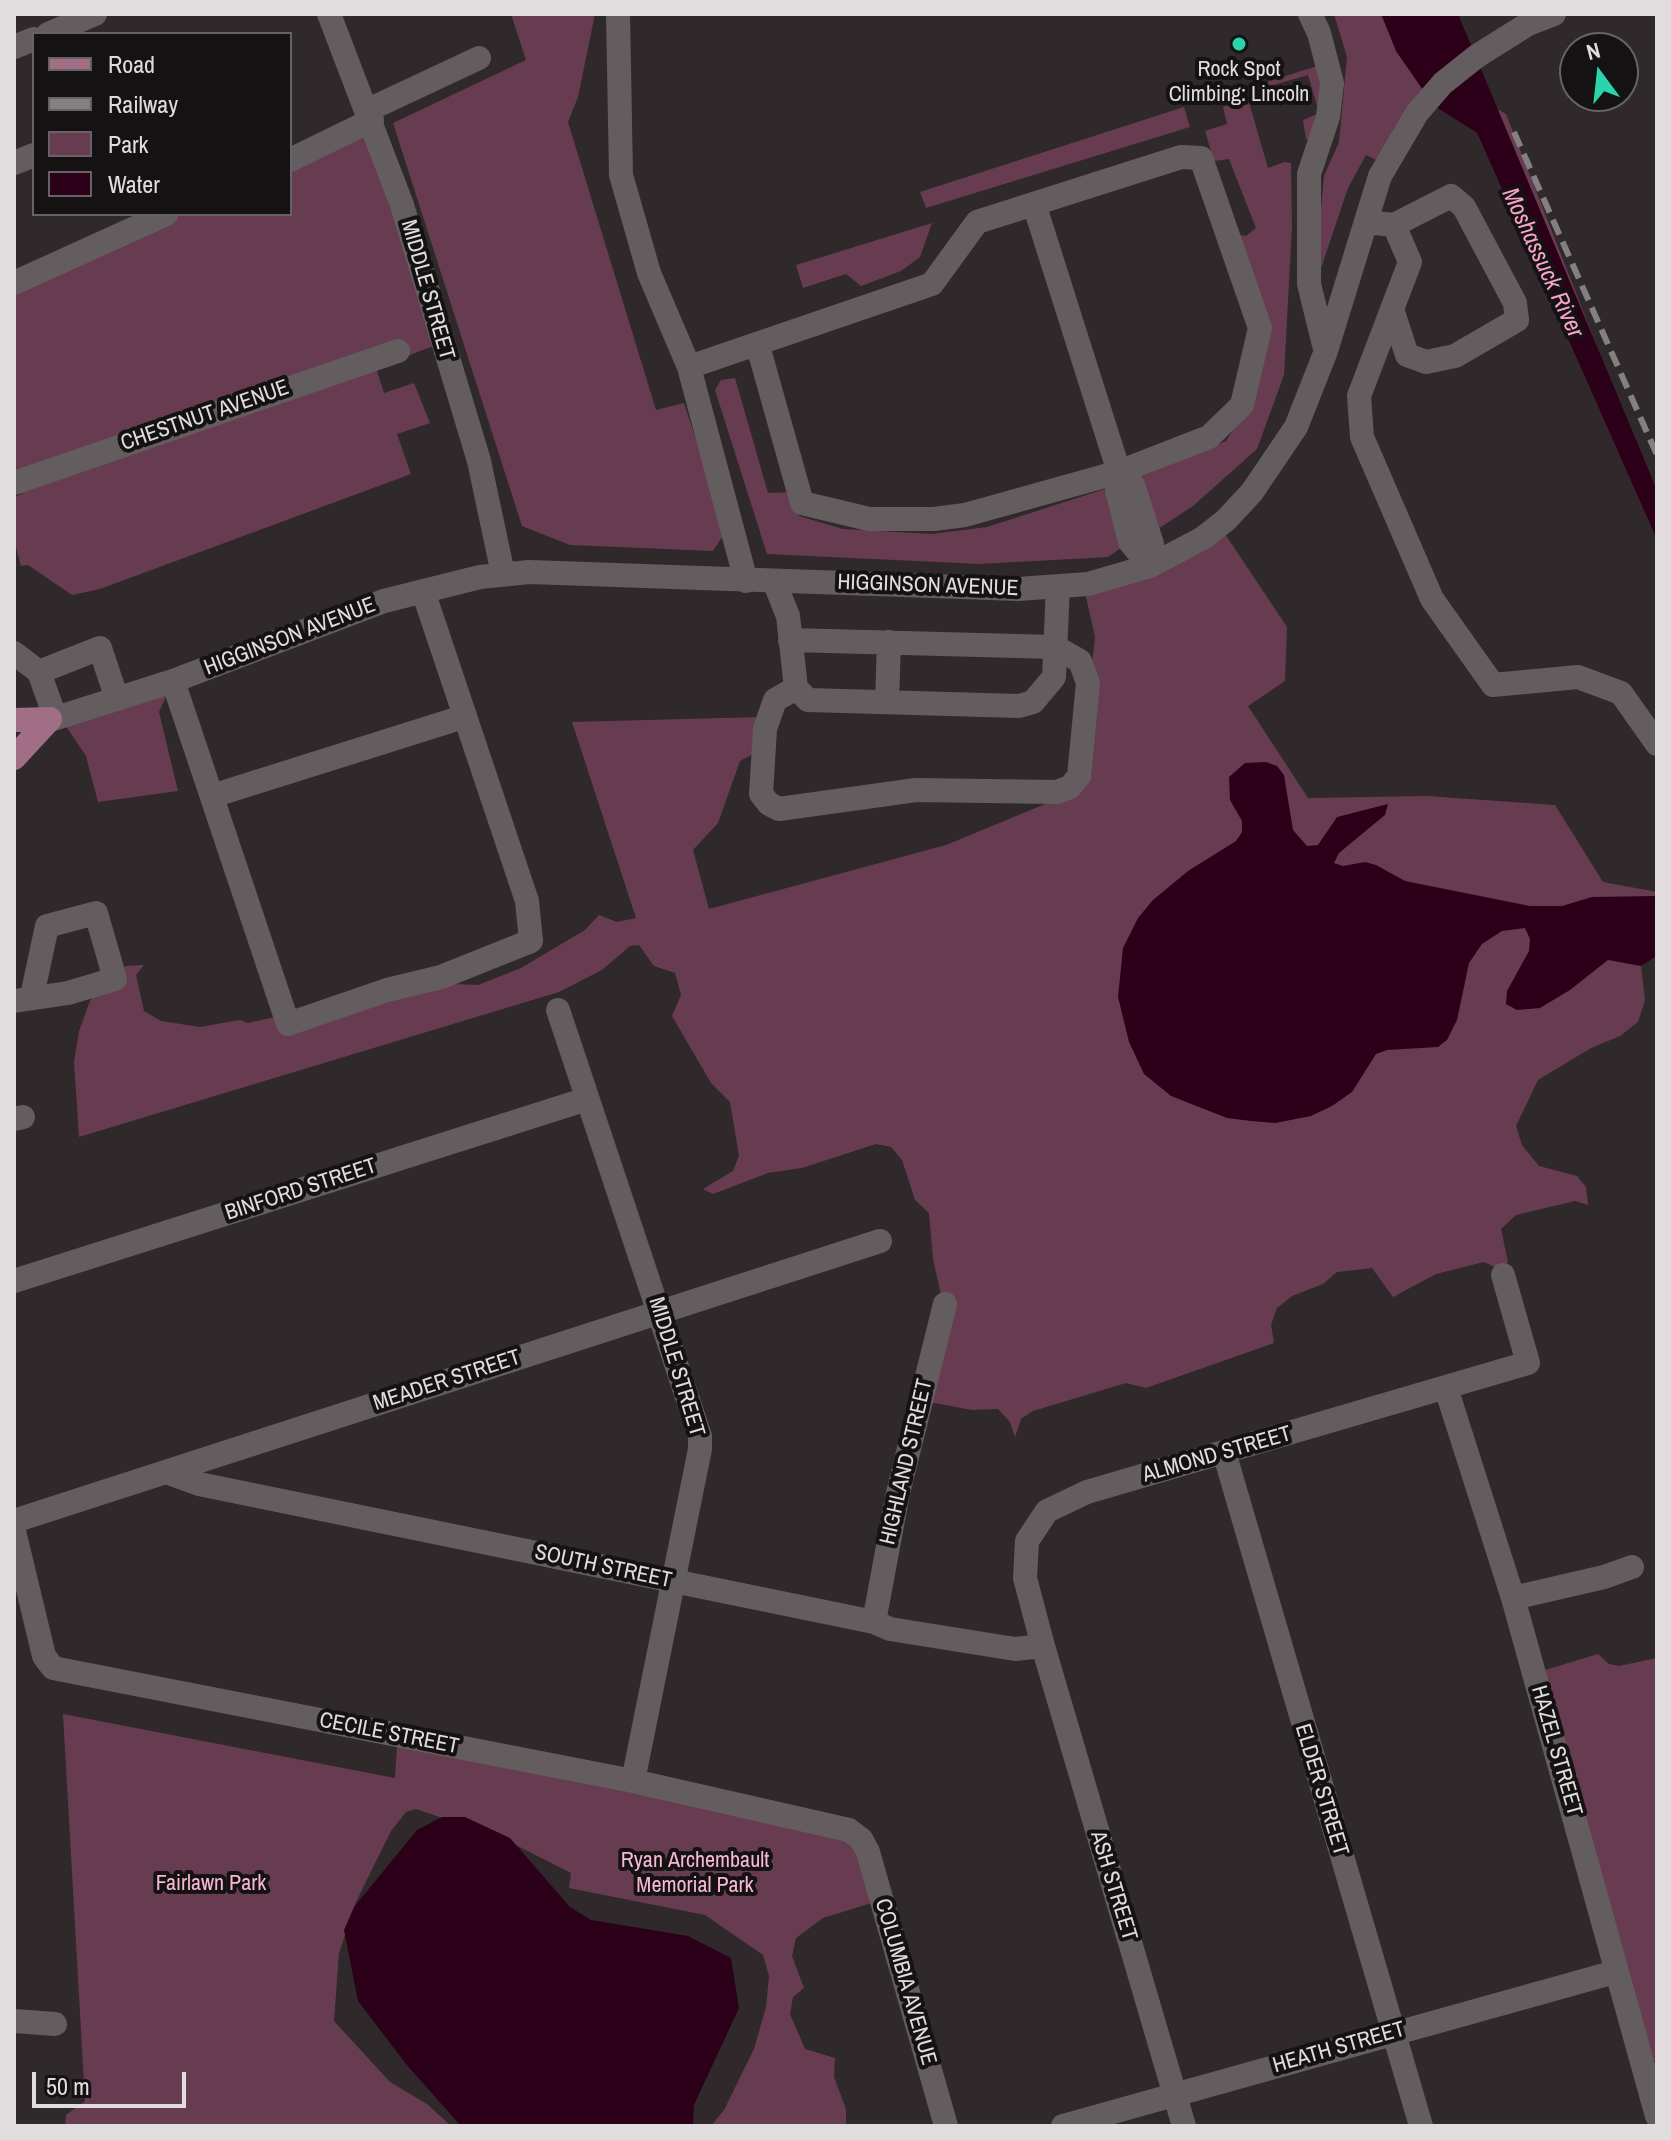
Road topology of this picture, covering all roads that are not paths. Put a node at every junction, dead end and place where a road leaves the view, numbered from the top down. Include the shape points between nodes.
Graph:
1 (95, 14) edge
2 (329, 14) edge
3 (618, 14) edge
4 (1310, 14) edge
5 (1554, 14) edge
6 (1505, 24) edge
7 (53, 32) edge
8 (479, 58) dead end
9 (370, 115) junction
10 (292, 159) edge
11 (1035, 207) junction
12 (162, 216) edge
13 (1366, 222) junction
14 (1394, 225) junction
15 (14, 283) edge
16 (1392, 309) junction
17 (758, 346) junction
18 (398, 351) dead end
19 (1326, 351) junction
20 (689, 367) junction
21 (1119, 472) junction
22 (14, 483) edge
23 (1150, 566) junction
24 (503, 574) junction
25 (746, 581) junction
26 (774, 581) junction
27 (814, 582) junction
28 (1058, 586) junction
29 (423, 591) junction
30 (789, 628) junction
31 (889, 642) junction
32 (1055, 647) junction
33 (14, 653) edge
34 (39, 672) junction
35 (173, 681) junction
36 (796, 688) junction
37 (117, 699) junction
38 (887, 702) junction
39 (463, 717) junction
40 (52, 718) junction
41 (14, 720) edge
42 (14, 732) edge
43 (1657, 744) edge
44 (14, 758) edge
45 (212, 796) junction
46 (558, 1010) dead end
47 (587, 1099) junction
48 (880, 1241) dead end
49 (1503, 1275) dead end
50 (14, 1281) edge
51 (945, 1304) dead end
52 (660, 1312) junction
53 (1446, 1388) junction
54 (1224, 1452) junction
55 (166, 1472) junction
56 (14, 1521) edge
57 (14, 1531) edge
58 (1632, 1567) dead end
59 (674, 1582) junction
60 (1513, 1598) junction
61 (874, 1622) junction
62 (1043, 1646) junction
63 (633, 1781) junction
64 (861, 1839) joint
65 (1615, 1972) junction
66 (14, 2021) edge
67 (55, 2024) dead end
68 (1394, 2032) junction
69 (1175, 2094) junction
70 (1657, 2116) edge
71 (946, 2126) edge
72 (1063, 2126) edge
73 (1184, 2126) edge
74 (1421, 2126) edge

1 - 7 street
2 - 9 street, MIDDLE STREET
3 - 20 street via 621,175 649,273
4 - 19 street via 1332,83 1328,117 1309,174 1309,284
5 - 6 street, HIGGINSON AVENUE
6 - 13 street, HIGGINSON AVENUE via 1407,127 1380,176
8 - 9 street
9 - 10 street
9 - 24 street, MIDDLE STREET via 479,461
11 - 17 street via 977,222 932,284
11 - 21 street
11 - 21 street via 1181,157 1201,158 1260,328 1242,405 1209,437
12 - 15 street
13 - 14 street
13 - 19 street, HIGGINSON AVENUE
14 - 16 street via 1410,262
14 - 16 street via 1451,196 1464,207 1515,303 1517,320 1455,356 1426,362 1407,355
16 - 43 street via 1359,396 1362,437 1432,599 1493,685 1578,677 1621,693
17 - 20 street
17 - 21 street via 802,503 869,519 934,519
18 - 22 street, CHESTNUT AVENUE
19 - 23 street, HIGGINSON AVENUE via 1296,427 1252,492 1203,538
20 - 25 street
21 - 23 street via 1133,485 1152,544
23 - 28 street, HIGGINSON AVENUE via 1120,578
24 - 25 street, HIGGINSON AVENUE
24 - 29 street, HIGGINSON AVENUE
25 - 26 street, HIGGINSON AVENUE
26 - 27 street, HIGGINSON AVENUE
26 - 30 street
27 - 28 street, HIGGINSON AVENUE
27 - 30 street
28 - 32 street
29 - 35 street, HIGGINSON AVENUE via 323,622
29 - 39 street
30 - 31 street
30 - 36 street
31 - 32 street
31 - 38 street
32 - 36 street via 1080,661 1088,683 1079,776 1057,792 916,790 779,809 761,794 765,729 775,700
32 - 38 street via 1054,677 1033,702
33 - 34 street
34 - 37 street via 100,648
34 - 40 street
35 - 37 street, HIGGINSON AVENUE
35 - 45 street
36 - 38 street via 808,700
37 - 40 street, HIGGINSON AVENUE
39 - 45 street
39 - 45 street via 527,901 531,941 441,977 288,1024
40 - 41 main road
40 - 42 street, HIGGINSON AVENUE
40 - 44 main road
46 - 47 street, MIDDLE STREET
47 - 50 street, BINFORD STREET
47 - 52 street, MIDDLE STREET
48 - 52 street, MEADER STREET
49 - 53 street, ALMOND STREET via 1528,1363
51 - 61 street, HIGHLAND STREET via 898,1493
52 - 55 street, MEADER STREET
52 - 59 street, MIDDLE STREET via 700,1436
53 - 54 street, ALMOND STREET
53 - 60 street, HAZEL STREET
54 - 62 street, ALMOND STREET via 1087,1492 1047,1511 1034,1525 1025,1560
54 - 68 street, ELDER STREET
55 - 56 street, MEADER STREET
55 - 59 street, SOUTH STREET via 199,1484
57 - 63 street, CECILE STREET via 44,1656 53,1668
58 - 60 street
59 - 61 street, SOUTH STREET
59 - 63 street, MIDDLE STREET
60 - 65 street, HAZEL STREET
61 - 62 street, SOUTH STREET via 1015,1649
62 - 69 street, ASH STREET
63 - 64 street, CECILE STREET via 832,1824
64 - 71 street, COLUMBIA AVENUE
65 - 68 street, HEATH STREET
65 - 70 street, HAZEL STREET
66 - 67 street
68 - 69 street, HEATH STREET
68 - 74 street, ELDER STREET
69 - 72 street, HEATH STREET
69 - 73 street, ASH STREET

